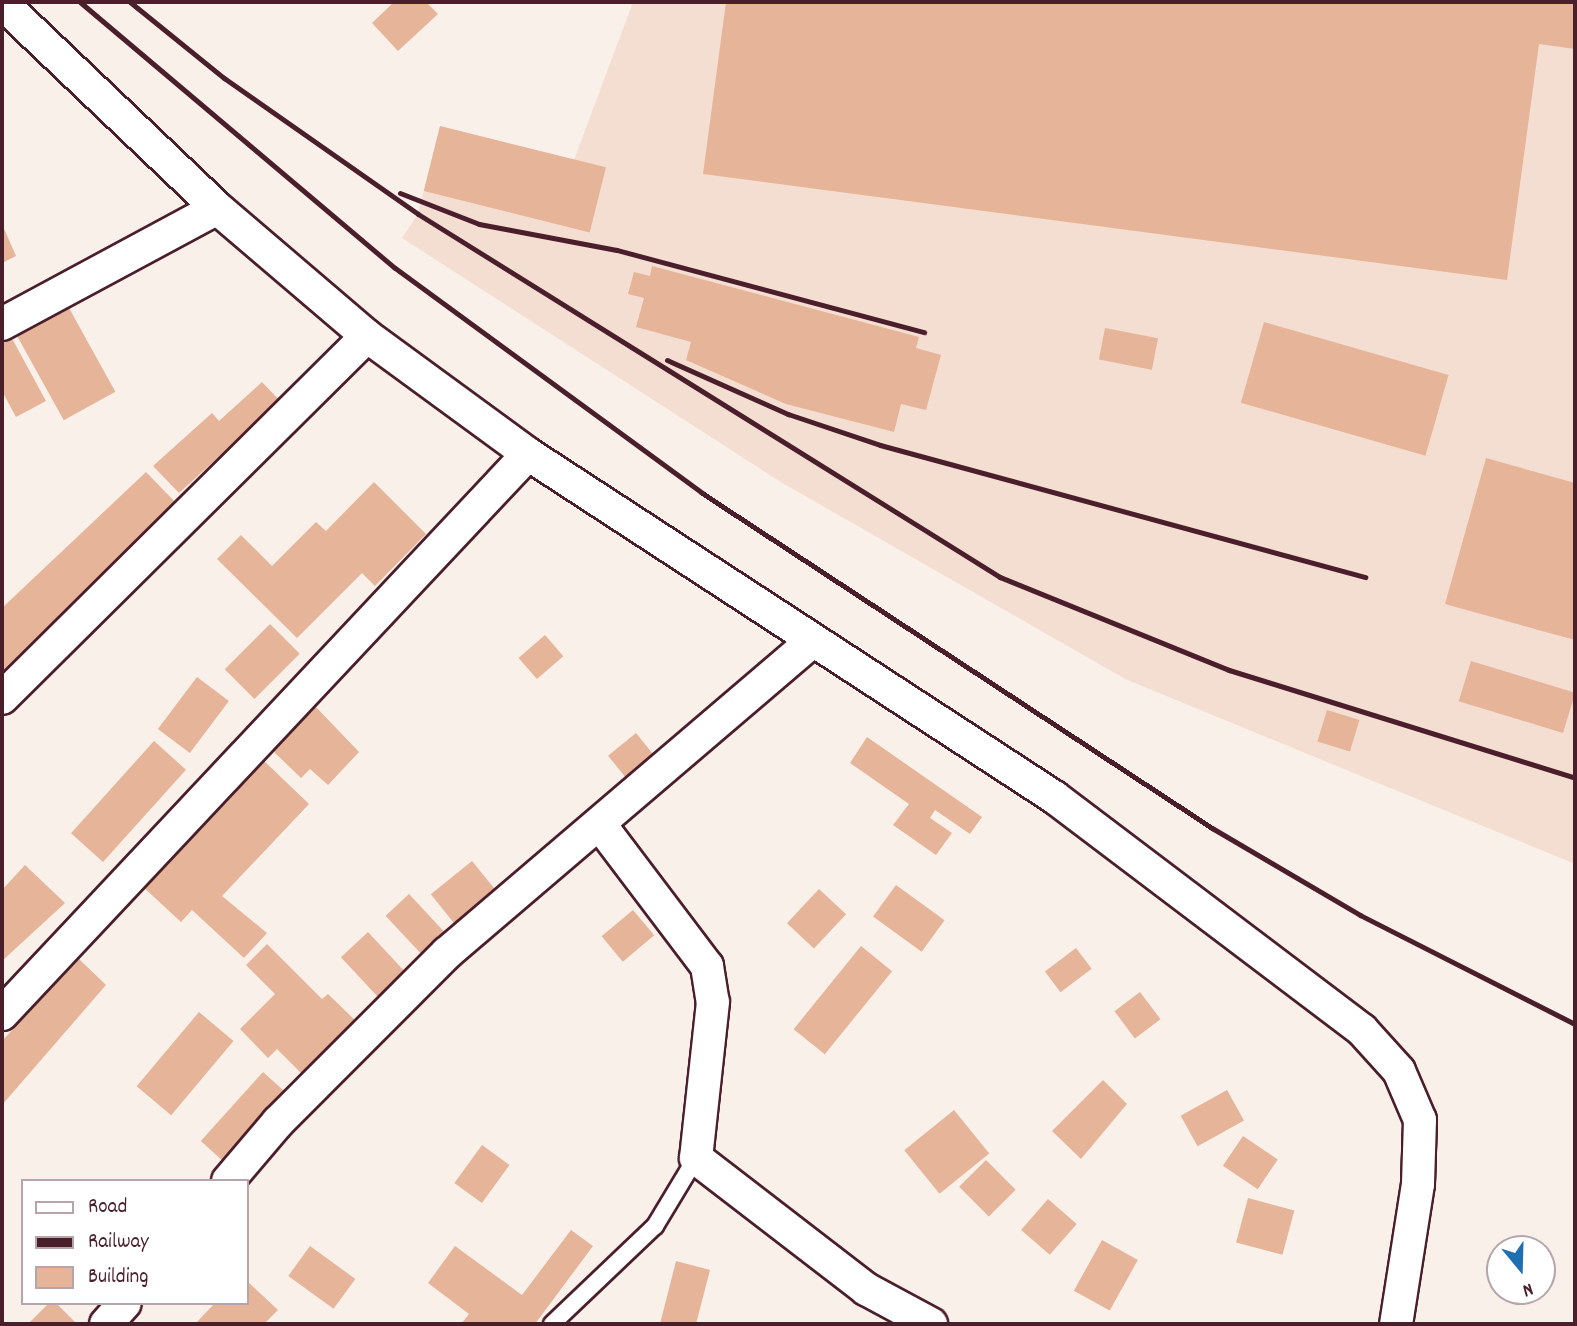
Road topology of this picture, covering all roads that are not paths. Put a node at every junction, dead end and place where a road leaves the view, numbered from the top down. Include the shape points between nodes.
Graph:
1 (2, 3) edge
2 (217, 208) junction
3 (2, 324) edge
4 (367, 337) junction
5 (528, 454) junction
6 (810, 643) junction
7 (2, 698) edge
8 (601, 826) junction
9 (2, 1014) edge
10 (696, 1158) junction
11 (230, 1179) edge
12 (123, 1305) edge
13 (106, 1324) edge
14 (552, 1324) edge
15 (931, 1324) edge
16 (1396, 1324) edge

1 - 2 street
2 - 3 street
2 - 4 street
4 - 5 street
4 - 7 street
5 - 6 street
5 - 9 street
6 - 8 street
6 - 16 street via 1054,797 1362,1030 1399,1071 1420,1120 1419,1184
8 - 10 street via 706,966 713,1002
8 - 11 street via 447,953 278,1122
10 - 14 lane via 655,1226
10 - 15 street via 866,1289
12 - 13 street

